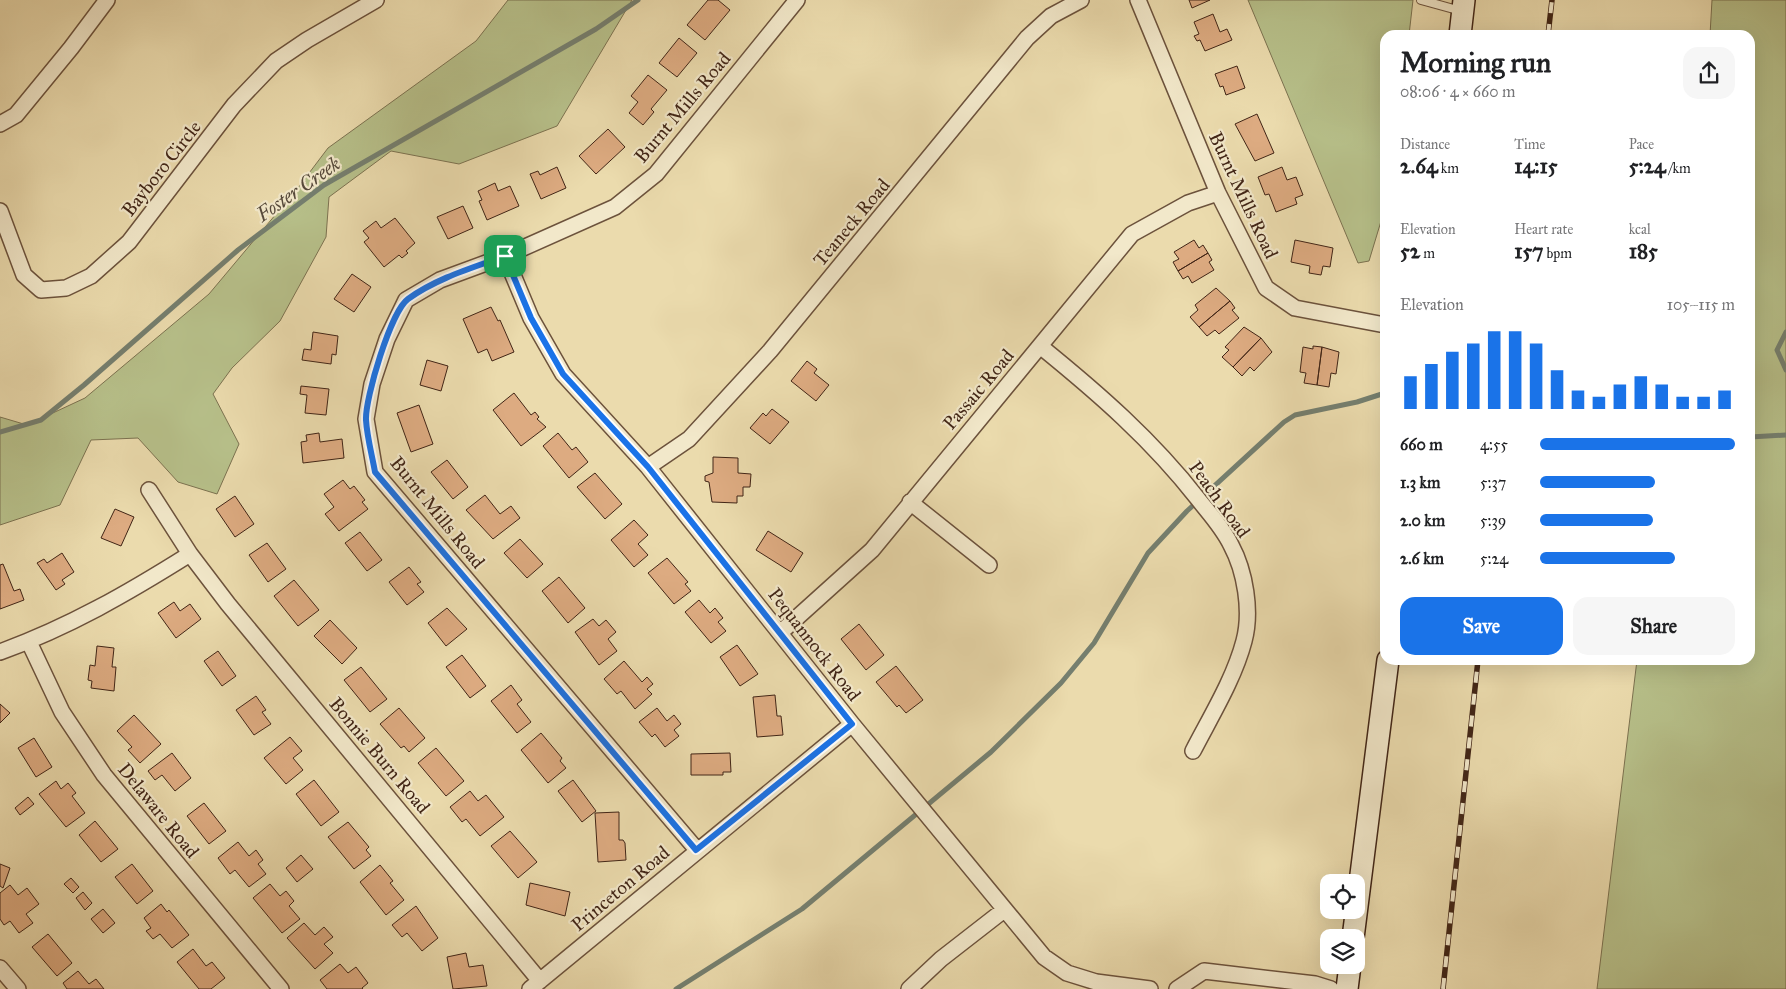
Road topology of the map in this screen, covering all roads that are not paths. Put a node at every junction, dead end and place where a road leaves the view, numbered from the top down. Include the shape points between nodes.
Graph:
1 (107, 0) edge
2 (376, 0) edge
3 (797, 0) edge
4 (1081, 0) edge
5 (1138, 0) edge
6 (1421, 0) edge
7 (1463, 6) edge
8 (1461, 30) edge
9 (0, 124) edge
10 (1218, 193) junction
11 (0, 211) edge
12 (505, 256) junction
13 (1380, 324) edge
14 (1040, 346) junction
15 (648, 467) junction
16 (149, 490) dead end
17 (910, 502) junction
18 (190, 554) junction
19 (989, 565) dead end
20 (781, 632) junction
21 (29, 642) junction
22 (0, 652) edge
23 (1387, 665) edge
24 (852, 724) junction
25 (1193, 751) dead end
26 (696, 850) junction
27 (1004, 910) junction
28 (1354, 929) edge
29 (0, 968) edge
30 (1349, 974) edge
31 (535, 985) edge
32 (18, 989) edge
33 (281, 989) edge
34 (909, 989) edge
35 (1150, 989) edge
36 (1177, 989) edge
37 (1331, 989) edge
38 (1347, 989) edge

1 - 9 street via 16,115
2 - 11 street, Bayboro Circle via 276,61 234,105 129,242 91,276 66,288 41,290 24,275
3 - 12 street, Burnt Mills Road via 656,174 615,207
4 - 15 street, Teaneck Road via 1051,16 1027,38 770,351 688,439
5 - 10 street, Burnt Mills Road
6 - 7 lane
7 - 8 main road
10 - 13 street, Burnt Mills Road via 1266,288 1295,308
10 - 14 street, Passaic Road via 1188,204 1132,234
12 - 15 street, Pequannock Road via 531,318 563,374
12 - 26 street, Burnt Mills Road via 440,280 406,300 386,339 372,384 366,419 375,472
14 - 17 street, Passaic Road
14 - 25 street, Peach Road via 1108,401 1177,471 1231,544 1243,571 1247,611 1245,640 1233,672
15 - 20 street, Pequannock Road
16 - 18 street, Bonnie Burn Road
17 - 19 street
17 - 20 street, Passaic Road via 872,550
18 - 21 street via 117,600
18 - 31 street, Bonnie Burn Road
20 - 24 street, Pequannock Road
21 - 22 street
21 - 33 street, Delaware Road via 62,712 104,775
23 - 28 main road
24 - 26 street, Princeton Road
24 - 27 street, Pequannock Road
26 - 31 street, Princeton Road
27 - 34 street via 941,959
27 - 35 street, Pequannock Road via 1044,957 1067,973 1096,982
29 - 32 street
30 - 38 main road
36 - 37 street via 1204,971 1314,984

